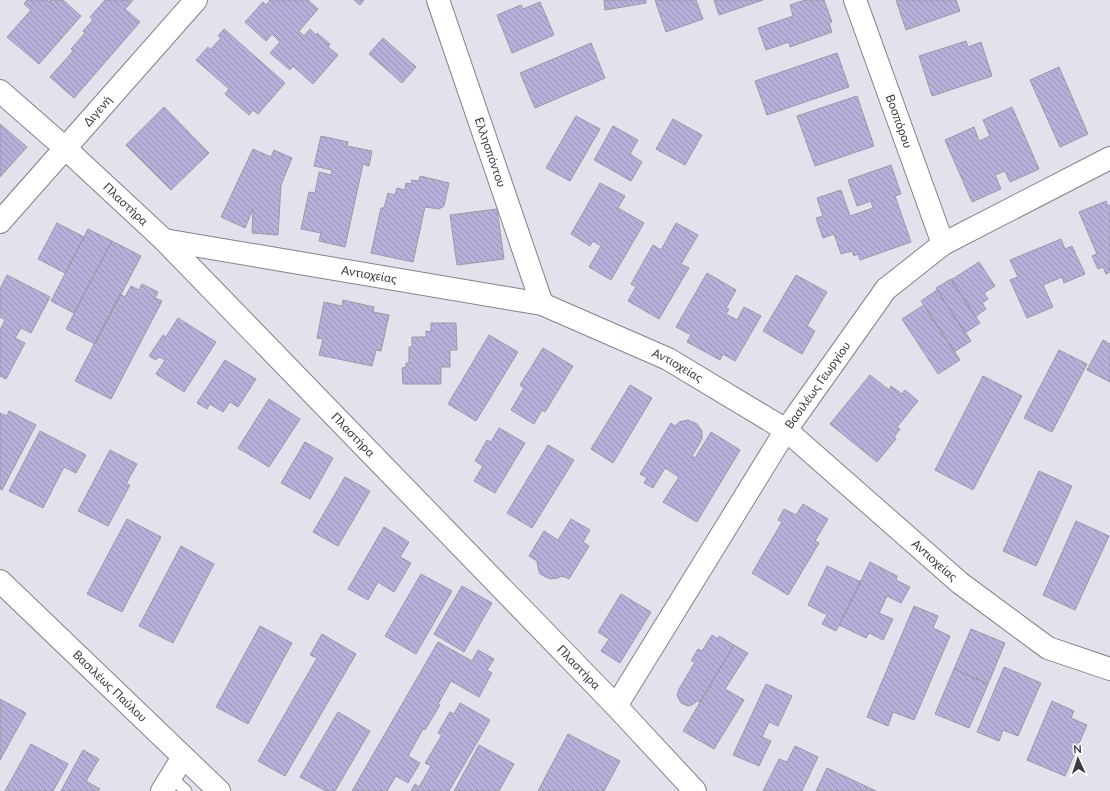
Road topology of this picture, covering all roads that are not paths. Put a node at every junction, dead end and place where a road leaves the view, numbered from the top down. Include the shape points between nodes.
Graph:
1 (196, 0) edge
2 (438, 0) edge
3 (854, 0) edge
4 (0, 91) edge
5 (66, 148) junction
6 (1110, 158) edge
7 (0, 222) edge
8 (164, 240) junction
9 (943, 244) junction
10 (542, 304) junction
11 (786, 430) junction
12 (0, 581) edge
13 (1110, 669) edge
14 (616, 706) junction
15 (183, 757) junction
16 (173, 786) edge
17 (219, 791) edge
18 (695, 791) edge

1 - 5 street, Διγενή
2 - 10 street, Ελλησπόντου
3 - 9 street, Βοσπόρου
4 - 5 street, Πλαστήρα
5 - 7 street, Διγενή
5 - 8 street, Πλαστήρα
6 - 9 street, Βασιλέως Γεωργίου
8 - 10 street, Αντιοχείας
8 - 14 street, Πλαστήρα
9 - 11 street, Βασιλέως Γεωργίου via 886,289
10 - 11 street, Αντιοχείας via 668,359
11 - 13 street, Αντιοχείας via 960,583 1048,648
11 - 14 street, Βασιλέως Γεωργίου
12 - 15 street, Βασιλέως Παύλου
14 - 18 street, Πλαστήρα
15 - 16 street
15 - 17 street, Βασιλέως Παύλου

